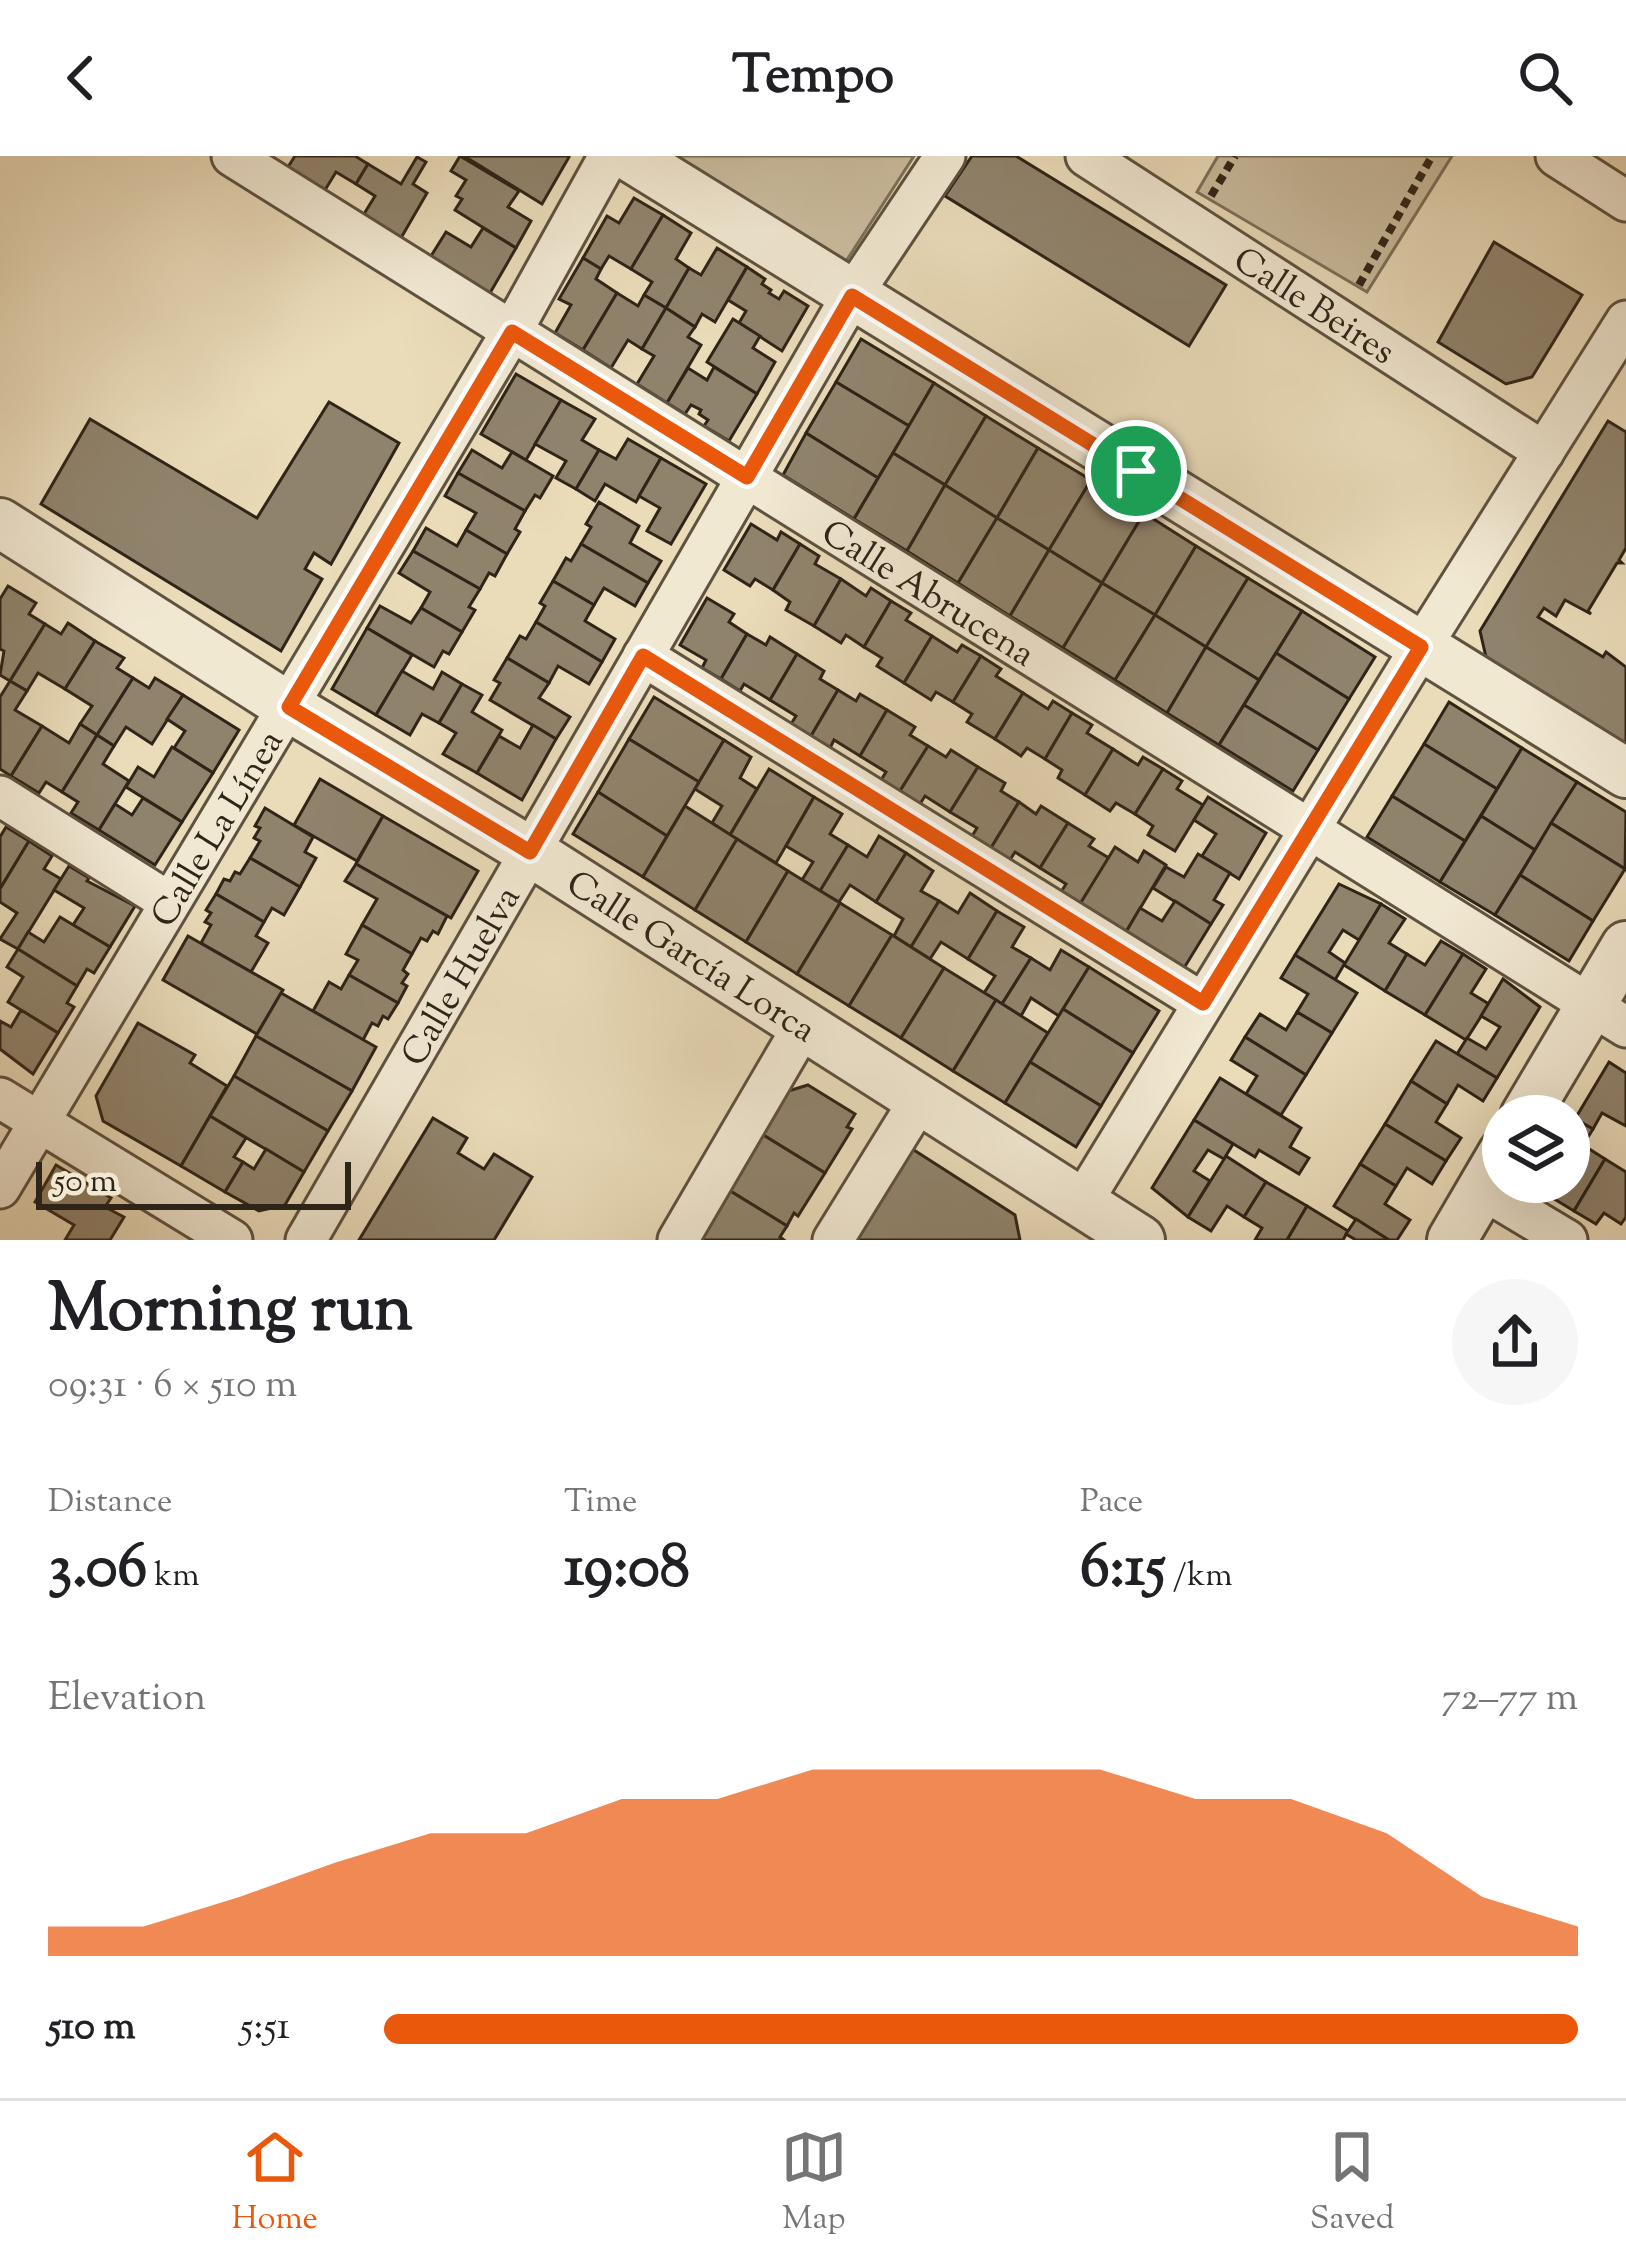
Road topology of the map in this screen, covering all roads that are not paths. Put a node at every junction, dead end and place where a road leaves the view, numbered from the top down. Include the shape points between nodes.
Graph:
1 (232, 156) edge
2 (609, 156) edge
3 (629, 156) edge
4 (945, 156) edge
5 (1086, 156) edge
6 (1556, 156) edge
7 (1626, 202) edge
8 (852, 296) junction
9 (1626, 321) edge
10 (512, 332) junction
11 (1544, 452) junction
12 (747, 477) junction
13 (0, 523) edge
14 (1421, 647) junction
15 (643, 656) junction
16 (289, 707) junction
17 (1626, 773) edge
18 (0, 796) edge
19 (1310, 829) junction
20 (530, 852) junction
21 (170, 902) junction
22 (1626, 946) edge
23 (1203, 1003) junction
24 (1608, 1016) edge
25 (802, 1028) junction
26 (1542, 1095) edge
27 (0, 1098) edge
28 (919, 1101) junction
29 (38, 1121) junction
30 (0, 1188) edge
31 (1482, 1188) edge
32 (1527, 1203) edge
33 (1071, 1222) edge
34 (232, 1240) edge
35 (306, 1240) edge
36 (678, 1240) edge
37 (833, 1240) edge
38 (1140, 1240) edge
39 (1452, 1240) edge
40 (1567, 1240) edge

1 - 10 street, Calle Abrucena
2 - 10 street, Calle La Línea
3 - 8 street
4 - 8 street, Calle Huelva
5 - 11 street, Calle Beires
6 - 7 street
8 - 12 street, Calle Huelva
8 - 14 street
9 - 11 street
10 - 12 street, Calle Abrucena
10 - 16 street, Calle La Línea
11 - 14 street
12 - 15 street, Calle Huelva
12 - 19 street, Calle Abrucena
13 - 16 street, Calle García Lorca
14 - 17 street
14 - 19 street
15 - 20 street, Calle Huelva
15 - 23 street
16 - 20 street, Calle García Lorca
16 - 21 street, Calle La Línea
18 - 21 street
19 - 23 street
19 - 24 street, Calle Abrucena
20 - 25 street, Calle García Lorca
20 - 35 street, Calle Huelva
21 - 29 street, Calle La Línea
22 - 24 street
23 - 33 street
24 - 26 street
25 - 28 street, Calle García Lorca
25 - 36 street
27 - 29 street
28 - 33 street, Calle García Lorca
28 - 37 street
29 - 30 street, Calle La Línea
29 - 34 street
31 - 39 street
32 - 40 street
33 - 38 street, Calle García Lorca

